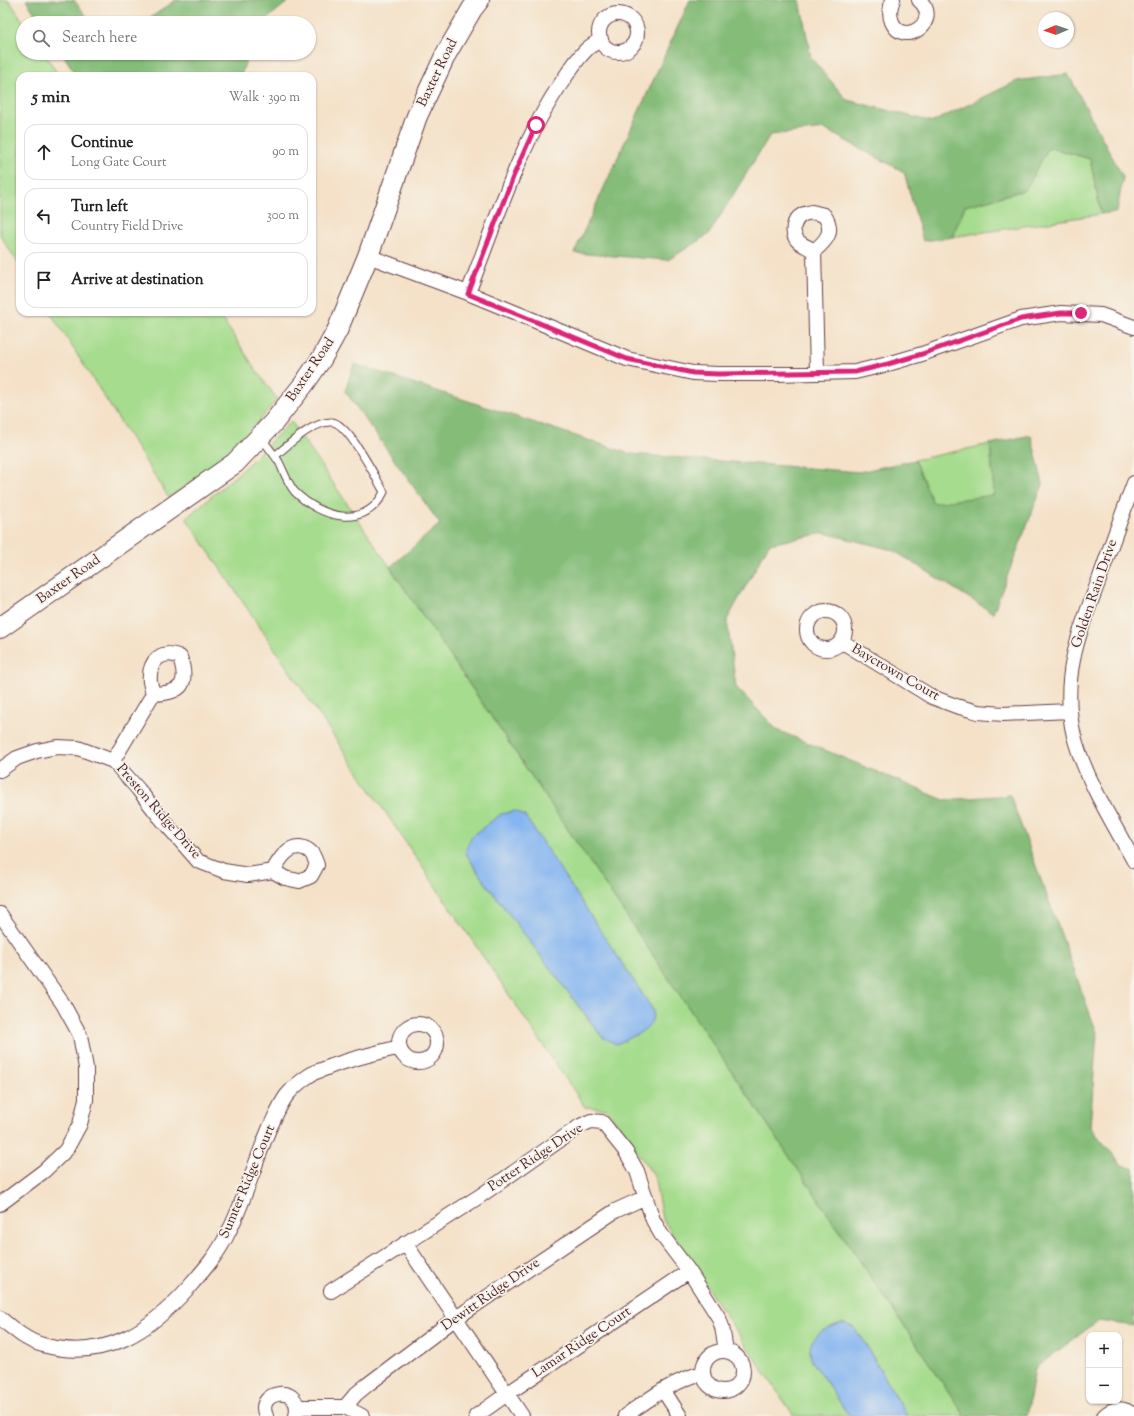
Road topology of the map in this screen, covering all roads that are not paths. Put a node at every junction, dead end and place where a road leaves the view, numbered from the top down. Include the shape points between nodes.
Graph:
1 (480, 0) edge
2 (893, 0) edge
3 (919, 0) edge
4 (601, 39) dead end
5 (814, 251) dead end
6 (368, 256) junction
7 (468, 294) junction
8 (1134, 326) edge
9 (817, 372) junction
10 (260, 437) junction
11 (275, 456) junction
12 (1134, 483) edge
13 (0, 628) edge
14 (841, 641) dead end
15 (153, 694) dead end
16 (1069, 711) junction
17 (113, 761) junction
18 (0, 770) edge
19 (1134, 861) edge
20 (273, 871) dead end
21 (0, 914) edge
22 (399, 1047) dead end
23 (646, 1197) junction
24 (0, 1204) edge
25 (405, 1243) junction
26 (688, 1271) junction
27 (331, 1291) dead end
28 (0, 1318) edge
29 (456, 1318) junction
30 (726, 1350) junction
31 (702, 1373) junction
32 (663, 1390) junction
33 (507, 1394) junction
34 (345, 1407) junction
35 (297, 1412) edge
36 (266, 1416) edge
37 (362, 1416) edge
38 (476, 1416) edge
39 (522, 1416) edge
40 (625, 1416) edge
41 (680, 1416) edge
42 (1104, 1416) edge
43 (1134, 1416) edge

1 - 6 main road, Baxter Road via 446,54 417,116
2 - 3 street via 891,19 898,29 908,33 920,29 927,17 923,3
4 - 7 street via 586,50 572,67 536,125
5 - 9 street
6 - 7 street
6 - 10 main road, Baxter Road via 322,358
7 - 9 street via 627,359 657,366 693,373 718,374
8 - 9 street via 1101,315 1043,315 1021,319 888,364 855,372
10 - 11 lane
10 - 13 main road, Baxter Road via 235,463
11 - 11 lane via 294,491 309,503 342,517 357,515 371,509 384,492 359,448 341,427 333,422 322,423 309,430
12 - 16 street, Golden Rain Drive via 1078,635 1069,682
14 - 16 street, Baycrown Court via 932,697 956,706 978,712 1003,714
15 - 17 street
16 - 19 street, Golden Rain Drive via 1074,737 1086,769
17 - 18 street, Preston Ridge Drive via 78,748 57,747 17,758
17 - 20 street, Preston Ridge Drive via 198,861 224,871 248,875
21 - 24 street via 63,1004 80,1035 86,1068 86,1100 80,1124 66,1150 44,1171
22 - 28 street, Sumter Ridge Court via 310,1074 287,1096 261,1147 240,1208 222,1245 211,1263 182,1296 152,1322 130,1336 104,1347 76,1350 42,1345 17,1332
23 - 25 street, Potter Ridge Drive via 637,1171 626,1152 602,1122 591,1121 569,1133 480,1196
23 - 26 street, Potter Ridge Drive via 656,1224
23 - 29 street, Dewitt Ridge Drive via 615,1211
25 - 27 street, Potter Ridge Drive
25 - 29 street
26 - 30 street, Potter Ridge Drive via 719,1318
26 - 33 street, Lamar Ridge Court
29 - 33 street
29 - 34 street, Dewitt Ridge Drive via 367,1385
30 - 31 street via 714,1352 709,1356
30 - 31 street via 738,1357 743,1370 739,1383 734,1388 728,1391 714,1389 708,1385
31 - 32 street
32 - 40 street
32 - 41 street
33 - 38 street, Lamar Ridge Court
33 - 39 street
34 - 35 street
34 - 37 street
35 - 36 street via 292,1397 281,1393 268,1399 264,1407
42 - 43 street via 1116,1409 1125,1410

